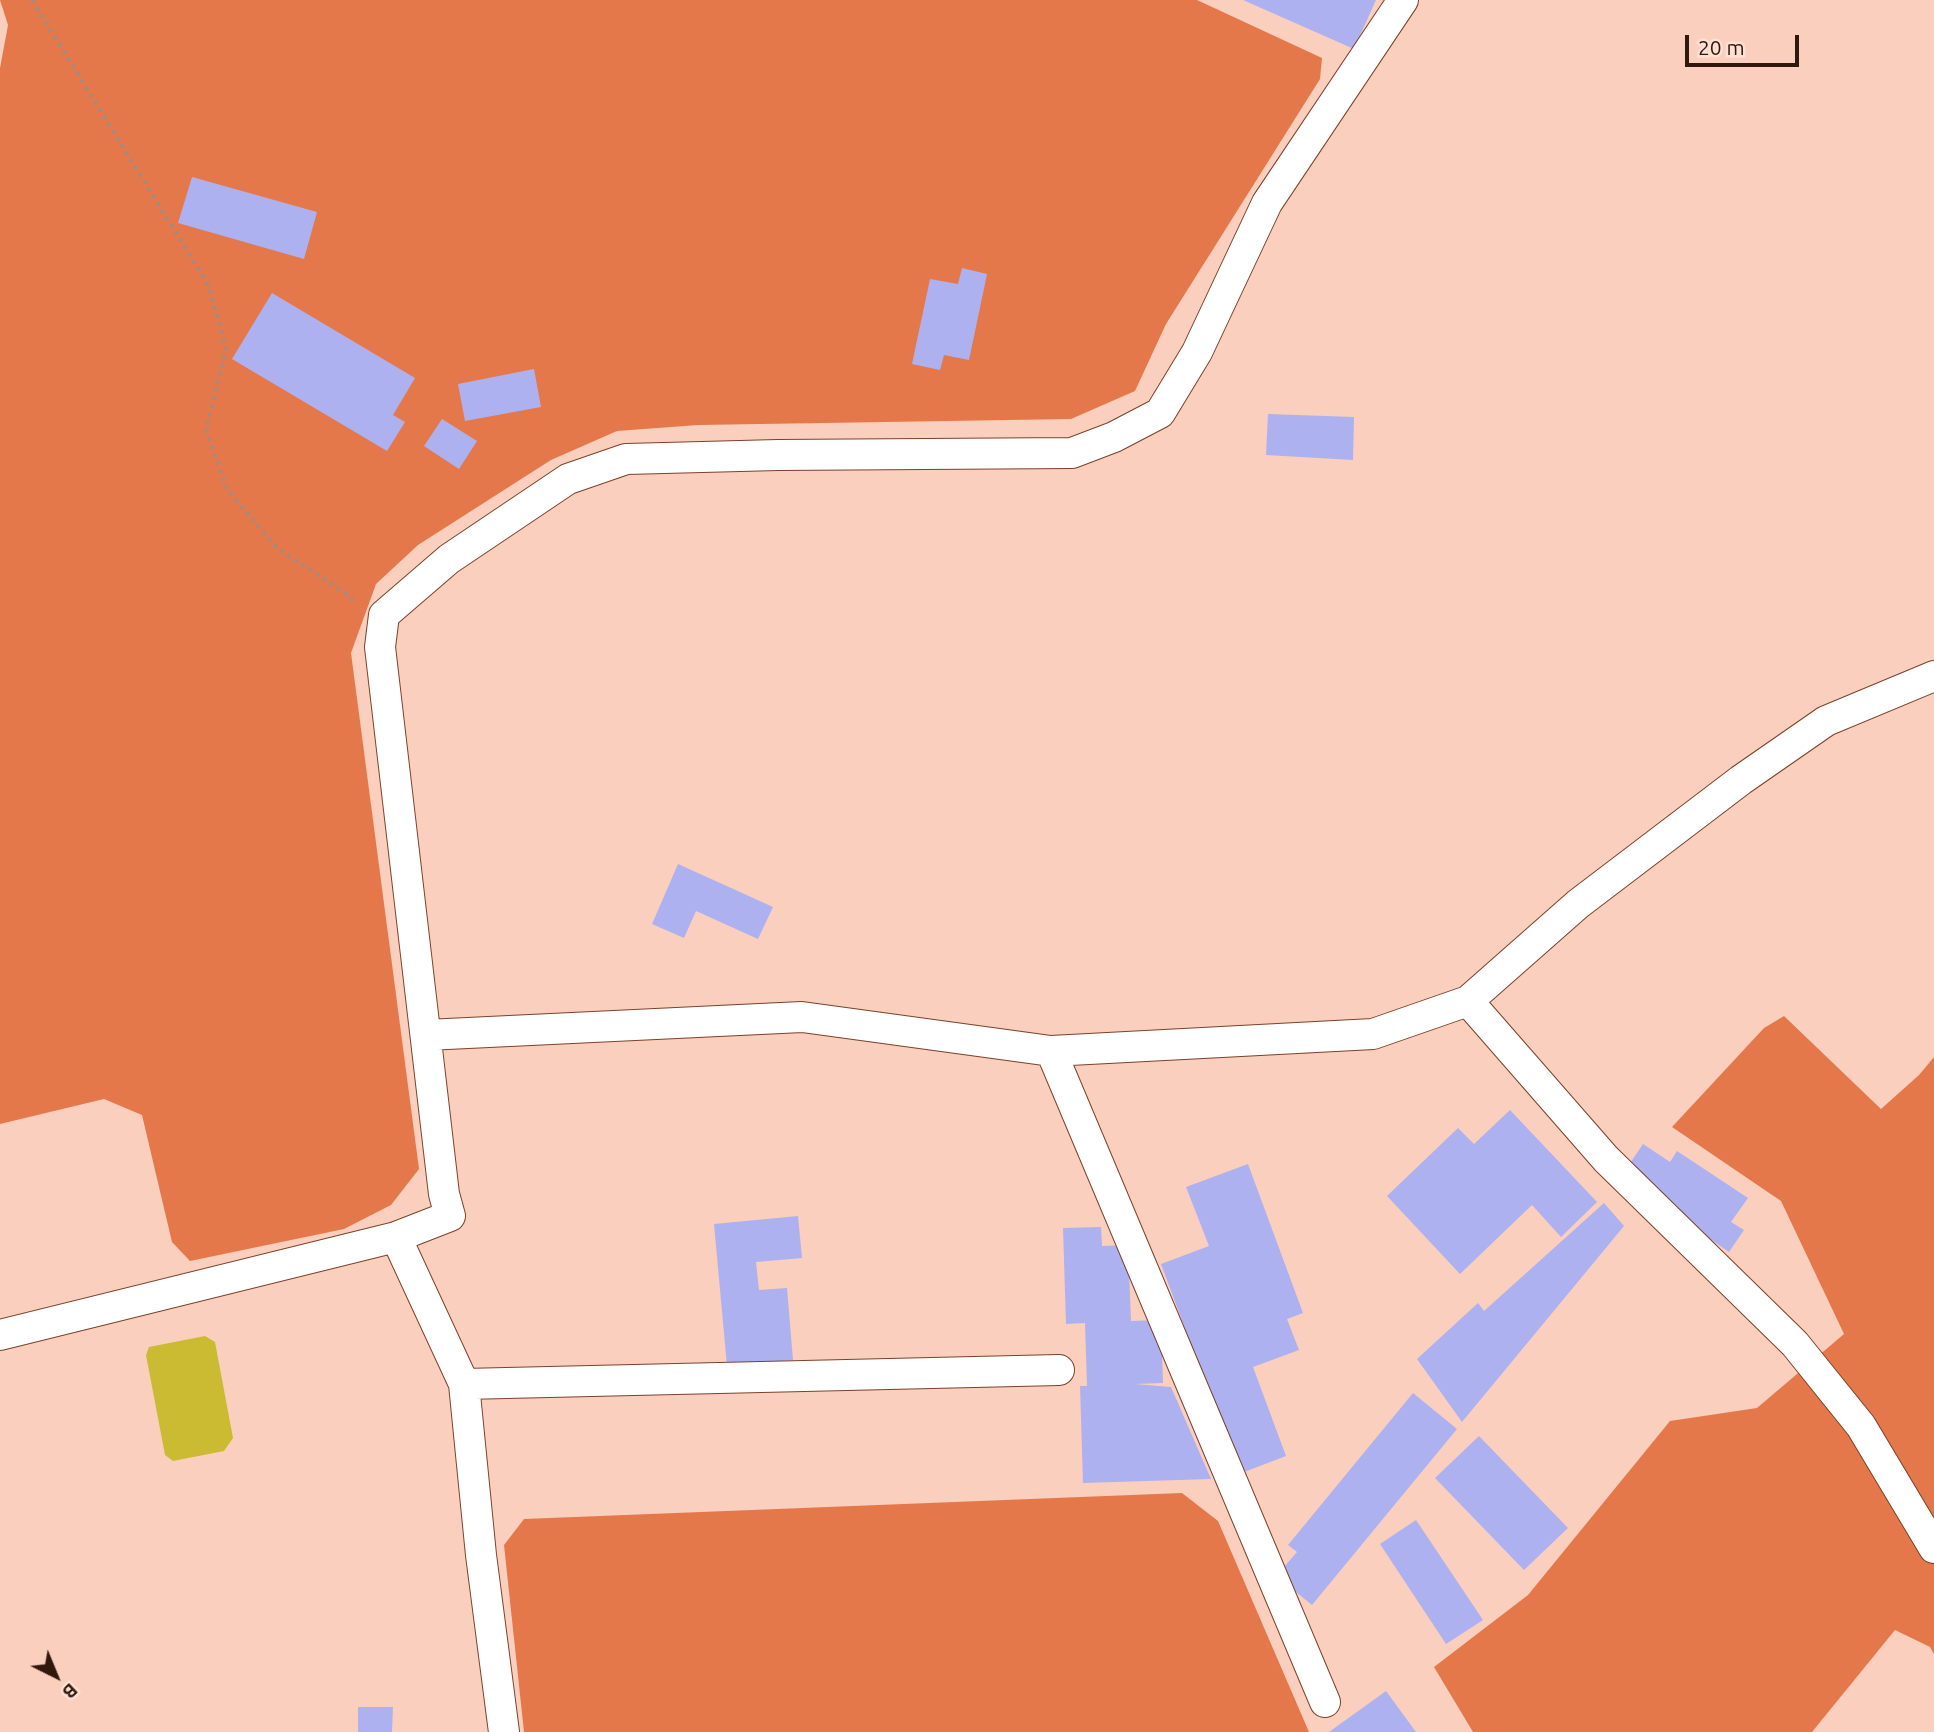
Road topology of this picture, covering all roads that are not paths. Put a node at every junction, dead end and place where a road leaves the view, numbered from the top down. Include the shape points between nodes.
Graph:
1 (1403, 0) edge
2 (1934, 676) edge
3 (1468, 1001) junction
4 (426, 1035) junction
5 (1051, 1051) junction
6 (396, 1237) junction
7 (0, 1335) edge
8 (1059, 1370) dead end
9 (464, 1384) junction
10 (1934, 1548) edge
11 (1325, 1702) dead end
12 (504, 1732) edge

1 - 4 street via 1267,203 1197,352 1160,413 1072,453 626,459 568,479 450,559 384,615 380,648
2 - 3 street via 1826,721 1741,780 1578,904
3 - 5 street via 1373,1034
3 - 10 street via 1606,1159 1795,1344 1861,1426
4 - 5 street via 802,1017
4 - 6 street via 450,1216
5 - 11 street
6 - 7 street
6 - 9 street
8 - 9 street
9 - 12 street

